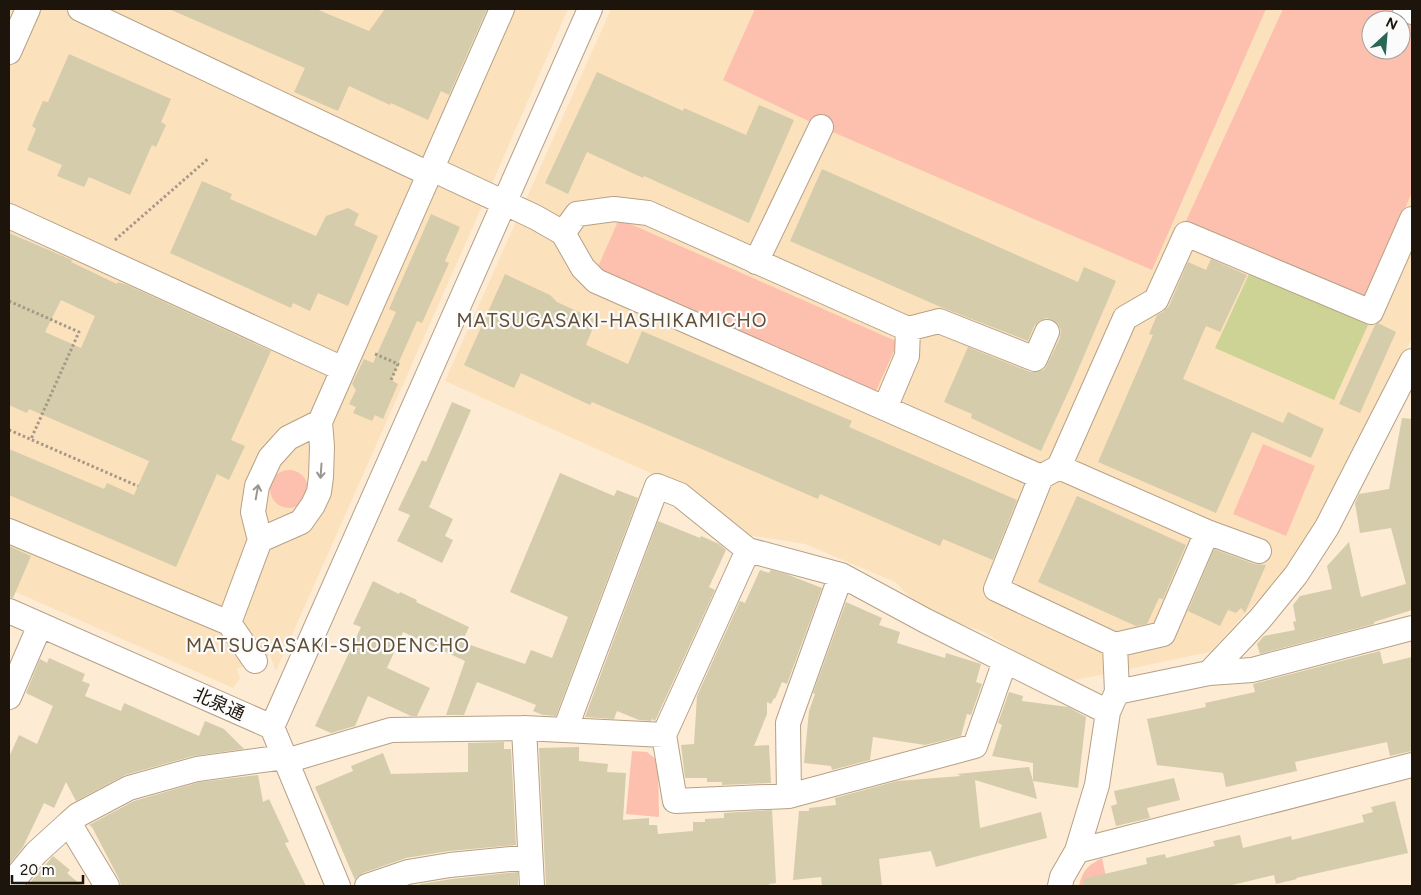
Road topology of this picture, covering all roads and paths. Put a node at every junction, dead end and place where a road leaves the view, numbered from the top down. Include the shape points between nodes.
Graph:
1 (28, 9) edge
2 (80, 9) edge
3 (502, 9) edge
4 (590, 9) edge
5 (1405, 9) edge
6 (1412, 12) edge
7 (9, 52) edge
8 (820, 127) dead end
9 (209, 158) dead end
10 (430, 171) junction
11 (504, 203) junction
12 (9, 216) edge
13 (1412, 219) edge
14 (563, 233) junction
15 (96, 256) junction
16 (756, 262) junction
17 (9, 301) edge
18 (908, 329) junction
19 (1046, 332) dead end
20 (354, 344) junction
21 (1412, 361) edge
22 (343, 369) junction
23 (391, 380) dead end
24 (885, 408) junction
25 (320, 422) junction
26 (9, 430) edge
27 (31, 439) junction
28 (1050, 472) junction
29 (138, 486) dead end
30 (9, 531) edge
31 (1207, 532) junction
32 (260, 540) junction
33 (748, 550) junction
34 (1259, 552) dead end
35 (841, 575) junction
36 (9, 611) edge
37 (229, 623) junction
38 (40, 625) junction
39 (1412, 628) edge
40 (1115, 646) junction
41 (255, 661) dead end
42 (1005, 661) junction
43 (1209, 673) junction
44 (9, 697) edge
45 (1113, 702) junction
46 (272, 727) junction
47 (524, 728) junction
48 (565, 730) junction
49 (664, 735) junction
50 (286, 759) junction
51 (1412, 765) edge
52 (789, 796) junction
53 (69, 823) junction
54 (1077, 851) junction
55 (530, 858) junction
56 (9, 886) edge
57 (107, 886) edge
58 (338, 886) edge
59 (367, 886) edge
60 (532, 886) edge
61 (1060, 886) edge

1 - 7 street
2 - 10 street
3 - 10 street
4 - 11 street
5 - 6 street
8 - 16 street
9 - 15 path
10 - 11 street
10 - 20 street
11 - 14 street
11 - 46 street
12 - 15 street
13 - 28 street via 1371,312 1186,234 1156,300 1125,318
14 - 16 street via 578,214 614,209 648,213
14 - 24 street via 583,268 596,282
15 - 22 street
16 - 18 street
17 - 27 path via 79,332
18 - 19 street via 939,321 1035,359
18 - 24 street via 907,356
20 - 22 street
20 - 23 path via 398,364
21 - 43 street via 1327,527 1296,575
22 - 25 street
24 - 28 street
32 -> 25 street via 254,512 257,486 270,458 288,438
25 -> 32 street via 321,476 313,505 301,522
26 - 27 path
27 - 29 path
28 - 31 street
28 - 40 street via 996,589
30 - 37 street
31 - 34 street
31 - 40 street via 1164,634
32 - 37 street
33 - 35 street
33 - 48 street via 680,495 656,486
33 - 49 street
35 - 42 street
35 - 52 street via 788,722
36 - 38 street, 北泉通
37 - 41 street
38 - 44 street
38 - 46 street, 北泉通
39 - 43 street via 1252,670
40 - 45 street
42 - 45 street
42 - 52 street via 975,746
43 - 45 street
45 - 54 street via 1097,785
46 - 50 street
47 - 48 street
47 - 50 street via 391,730
47 - 55 street
48 - 49 street
49 - 52 street via 675,801
50 - 53 street via 197,770 130,788
50 - 58 street
51 - 54 street
53 - 56 street via 36,853
53 - 57 street
54 - 61 street
55 - 59 street via 408,872
55 - 60 street

